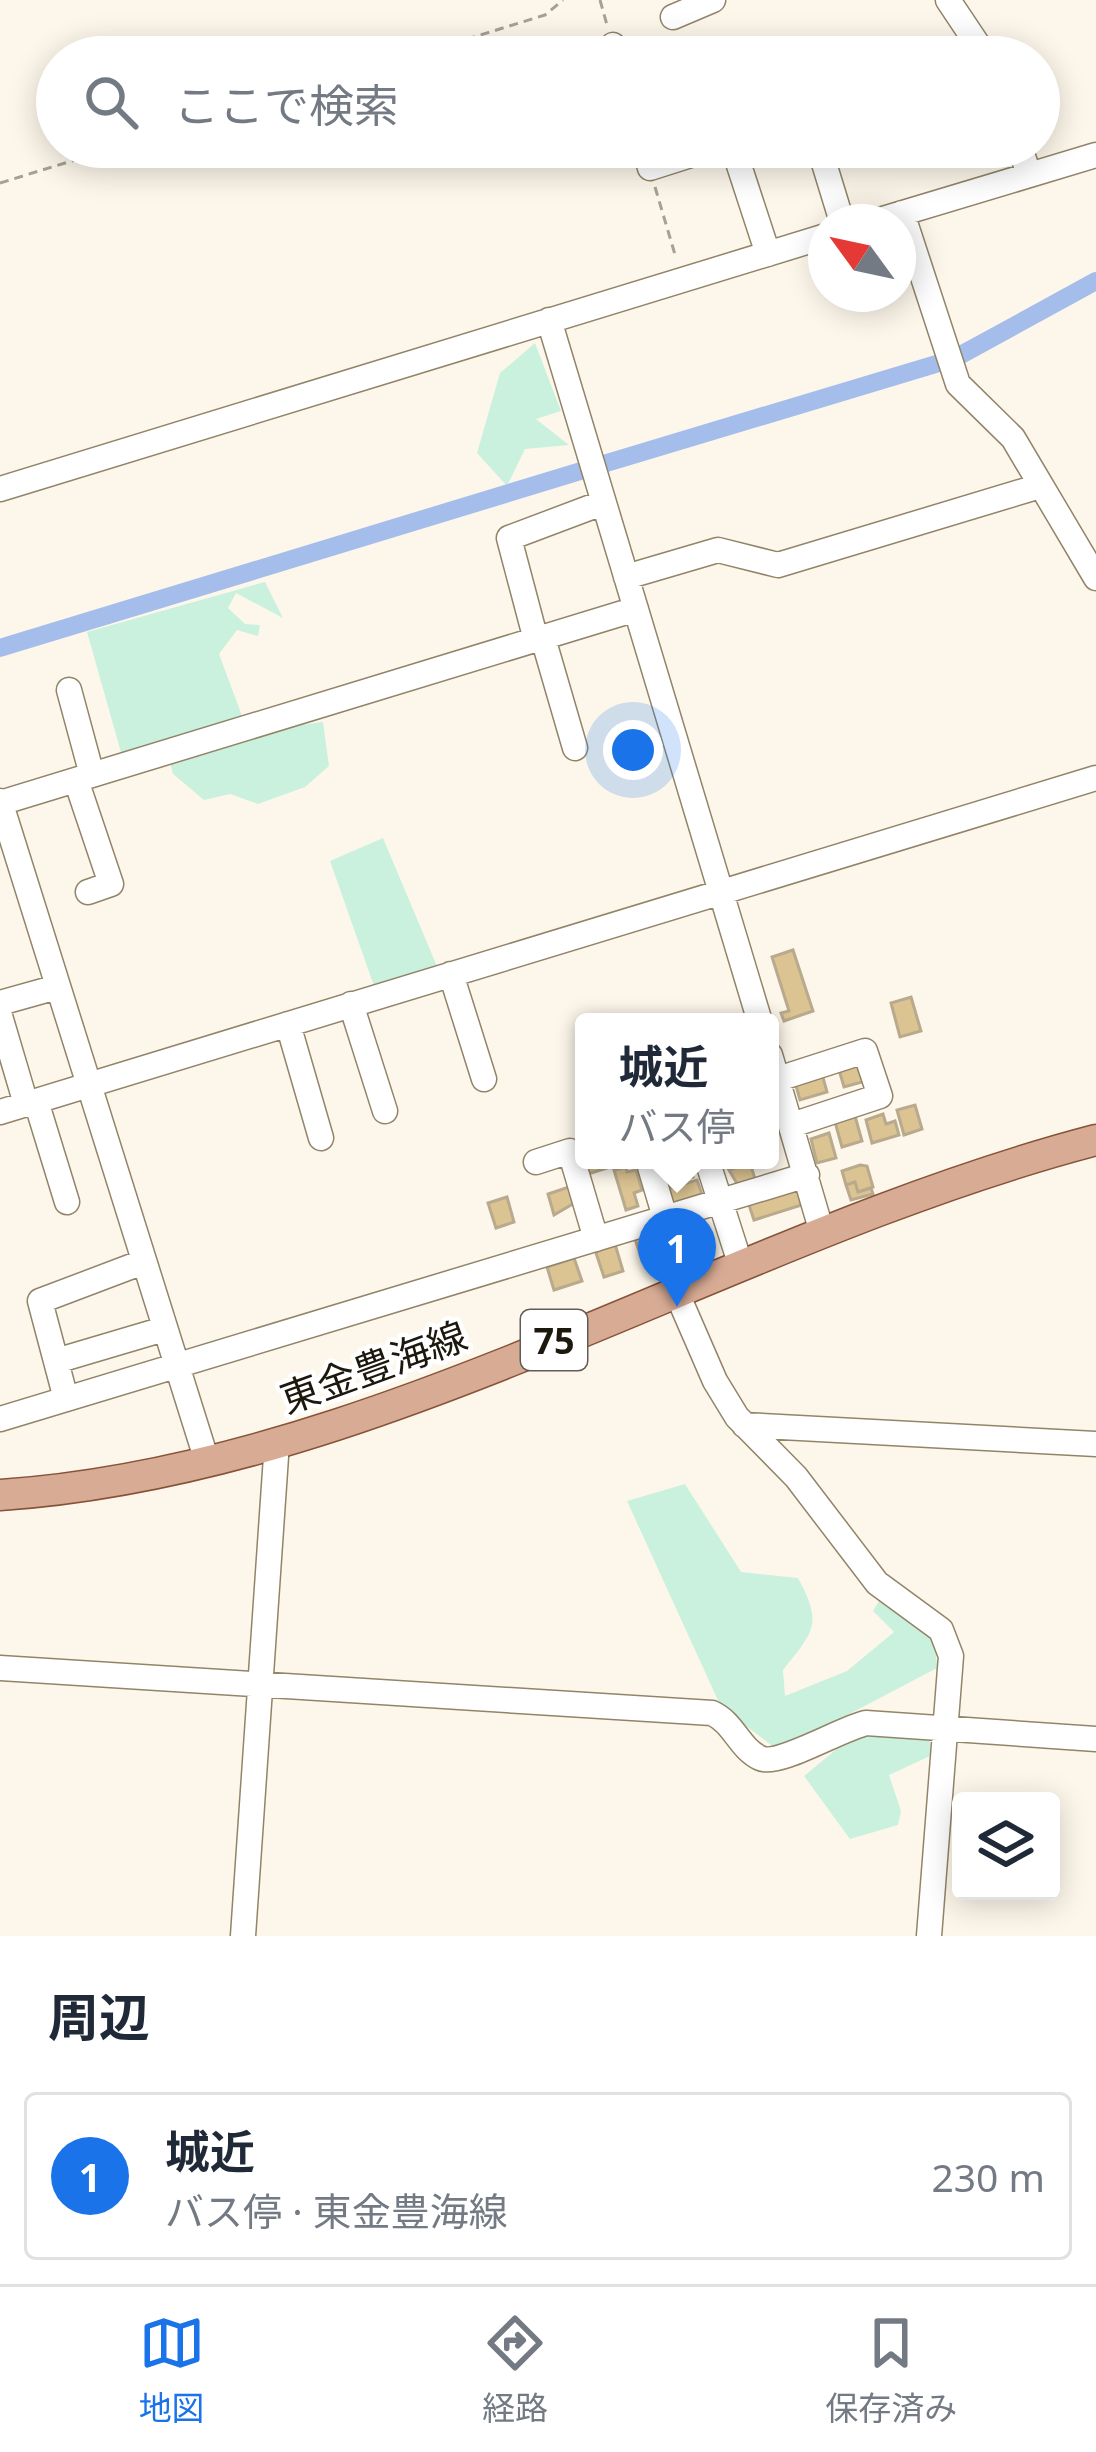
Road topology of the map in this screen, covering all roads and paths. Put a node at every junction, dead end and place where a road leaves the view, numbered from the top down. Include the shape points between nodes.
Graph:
1 (563, 0) edge
2 (600, 0) edge
3 (713, 0) edge
4 (949, 0) edge
5 (673, 17) dead end
6 (477, 36) edge
7 (610, 36) edge
8 (972, 36) edge
9 (1096, 155) edge
10 (1060, 166) edge
11 (49, 168) edge
12 (650, 168) edge
13 (740, 168) edge
14 (825, 168) edge
15 (1027, 168) edge
16 (1052, 168) edge
17 (1029, 175) junction
18 (0, 183) edge
19 (836, 204) edge
20 (916, 209) edge
21 (808, 242) edge
22 (768, 254) junction
23 (916, 256) edge
24 (682, 280) junction
25 (550, 320) junction
26 (1040, 486) junction
27 (0, 489) edge
28 (602, 503) junction
29 (626, 577) junction
30 (1096, 578) edge
31 (636, 609) junction
32 (540, 639) junction
33 (69, 690) dead end
34 (575, 748) dead end
35 (84, 778) junction
36 (1096, 778) edge
37 (0, 802) edge
38 (720, 891) junction
39 (88, 892) dead end
40 (451, 974) junction
41 (57, 986) junction
42 (0, 1003) edge
43 (351, 1004) junction
44 (757, 1013) edge
45 (0, 1016) edge
46 (288, 1024) junction
47 (779, 1066) edge
48 (484, 1079) dead end
49 (779, 1084) edge
50 (87, 1085) junction
51 (31, 1103) junction
52 (385, 1111) dead end
53 (0, 1112) edge
54 (791, 1125) junction
55 (321, 1138) dead end
56 (1096, 1140) edge
57 (536, 1162) dead end
58 (575, 1168) edge
59 (575, 1169) edge
60 (651, 1169) edge
61 (710, 1169) edge
62 (807, 1175) junction
63 (67, 1202) dead end
64 (720, 1202) junction
65 (665, 1218) junction
66 (820, 1229) junction
67 (596, 1239) junction
68 (142, 1262) junction
69 (740, 1263) junction
70 (680, 1287) junction
71 (164, 1329) junction
72 (56, 1361) junction
73 (176, 1366) junction
74 (66, 1399) junction
75 (0, 1419) edge
76 (744, 1425) junction
77 (277, 1442) junction
78 (1096, 1444) edge
79 (206, 1459) junction
80 (0, 1495) edge
81 (0, 1668) edge
82 (259, 1684) junction
83 (943, 1729) junction
84 (1096, 1738) edge
85 (243, 1936) edge
86 (929, 1936) edge

1 - 6 path via 545,15
2 - 7 path
3 - 5 street
4 - 8 street
9 - 10 street
11 - 18 path
12 - 24 path
13 - 22 street
14 - 19 street
15 - 17 street
16 - 17 street
17 - 20 street
21 - 22 street
22 - 24 street
23 - 26 street via 958,384 1013,438
24 - 25 street
25 - 27 street
25 - 28 street
26 - 29 street via 778,566 718,550
26 - 30 street
28 - 29 street
28 - 32 street via 509,538
29 - 31 street
31 - 32 street
31 - 38 street
32 - 34 street
32 - 35 street
33 - 35 street
35 - 37 street
35 - 39 street via 111,884
36 - 38 street
37 - 41 street via 18,902
38 - 40 street
38 - 44 street
40 - 43 street
40 - 48 street
41 - 42 street
41 - 50 street
43 - 46 street
43 - 52 street
45 - 51 street
46 - 50 street
46 - 55 street
47 - 54 street via 865,1051 880,1096
49 - 54 street
50 - 51 street
50 - 68 street
51 - 53 street
51 - 63 street
54 - 62 street
56 - 66 main road, 東金豊海線 / 75
57 - 58 street via 570,1151
59 - 67 street
60 - 65 street
61 - 64 street
62 - 64 street
62 - 66 street
64 - 65 street
64 - 69 street
65 - 67 street
65 - 70 street
66 - 69 main road, 東金豊海線 / 75
67 - 73 street
68 - 71 street
68 - 72 street via 42,1297
69 - 70 main road, 東金豊海線 / 75
70 - 76 street via 715,1381
70 - 77 main road, 東金豊海線 / 75 via 399,1404
71 - 72 street
71 - 73 street
72 - 74 street
73 - 74 street
73 - 79 street
74 - 75 street
76 - 78 street
76 - 83 street via 877,1583 941,1630 951,1655
77 - 79 main road, 東金豊海線 / 75
77 - 82 street
79 - 80 main road, 東金豊海線 / 75
81 - 82 street
82 - 83 street via 712,1713 766,1762 866,1723
82 - 85 street
83 - 84 street
83 - 86 street

